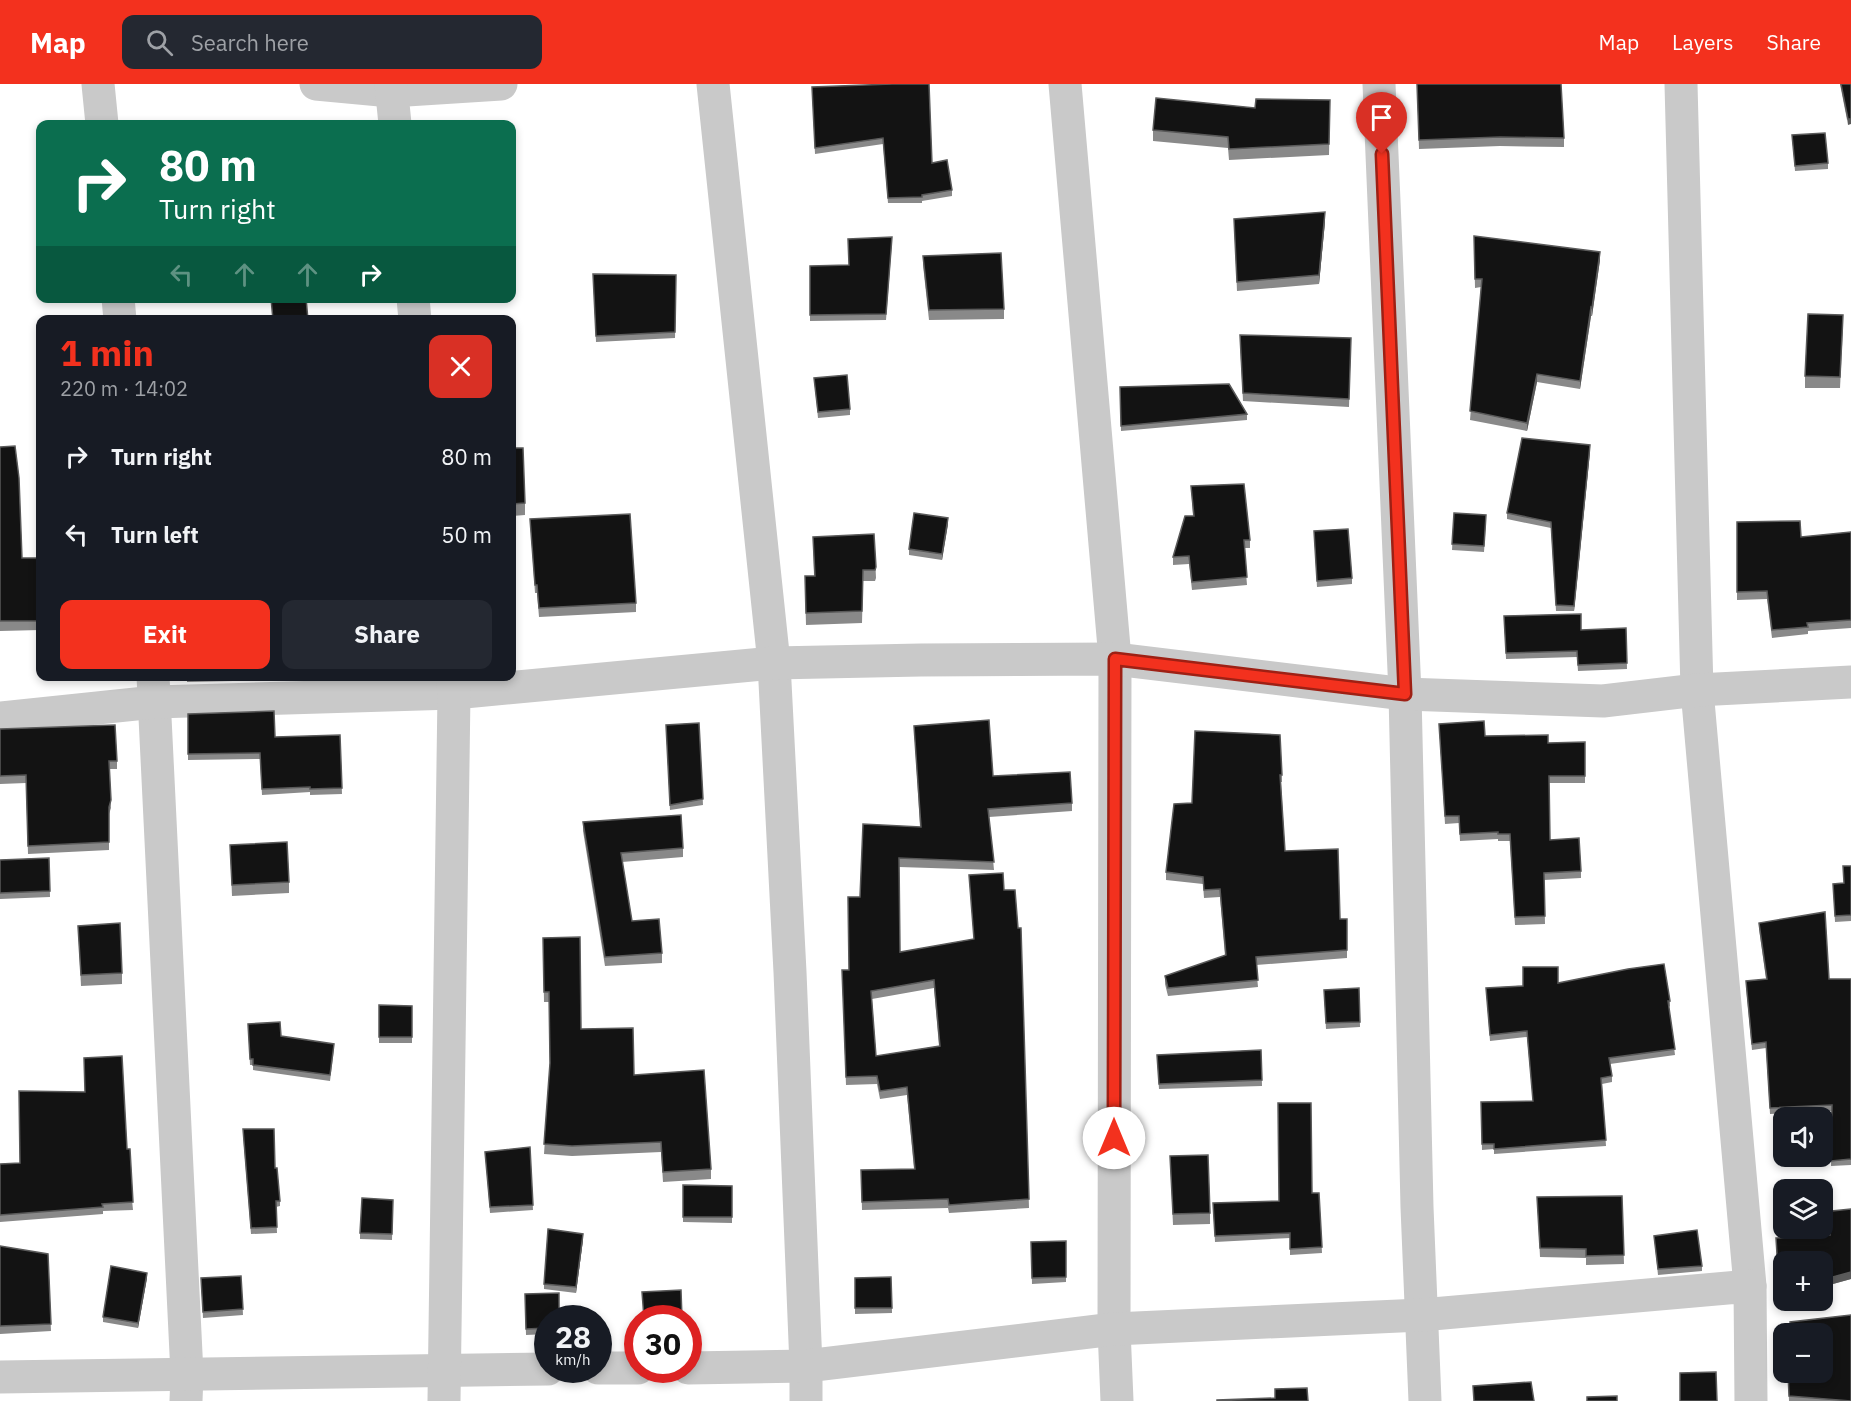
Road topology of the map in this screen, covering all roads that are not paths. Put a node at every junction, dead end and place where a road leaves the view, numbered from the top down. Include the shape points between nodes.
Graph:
1 (98, 84) edge
2 (316, 84) edge
3 (501, 84) edge
4 (713, 84) edge
5 (1065, 84) edge
6 (1379, 84) edge
7 (1681, 84) edge
8 (391, 87) edge
9 (102, 120) edge
10 (394, 120) edge
11 (1115, 659) junction
12 (774, 663) junction
13 (511, 681) edge
14 (516, 681) edge
15 (1851, 682) edge
16 (453, 685) edge
17 (154, 689) edge
18 (1696, 690) junction
19 (1405, 694) junction
20 (0, 718) edge
21 (1750, 1286) junction
22 (1421, 1315) junction
23 (1114, 1329) junction
24 (806, 1366) junction
25 (702, 1368) edge
26 (534, 1371) edge
27 (0, 1377) edge
28 (444, 1386) edge
29 (187, 1388) edge
30 (806, 1401) edge
31 (1117, 1401) edge
32 (1425, 1401) edge
33 (1752, 1401) edge

1 - 9 street
2 - 8 street
3 - 8 street
4 - 12 street
5 - 11 street
6 - 19 street
7 - 18 street
8 - 10 street
11 - 12 street
11 - 19 street
11 - 23 street
12 - 14 street
12 - 24 street
13 - 16 street
15 - 18 street
16 - 17 street
16 - 28 street
17 - 20 street
17 - 29 street
18 - 19 street via 1603,701
18 - 21 street
19 - 22 street
21 - 22 street
21 - 33 street
22 - 23 street
22 - 32 street
23 - 24 street
23 - 31 street
24 - 25 street
24 - 30 street
26 - 28 street
27 - 29 street
28 - 29 street

